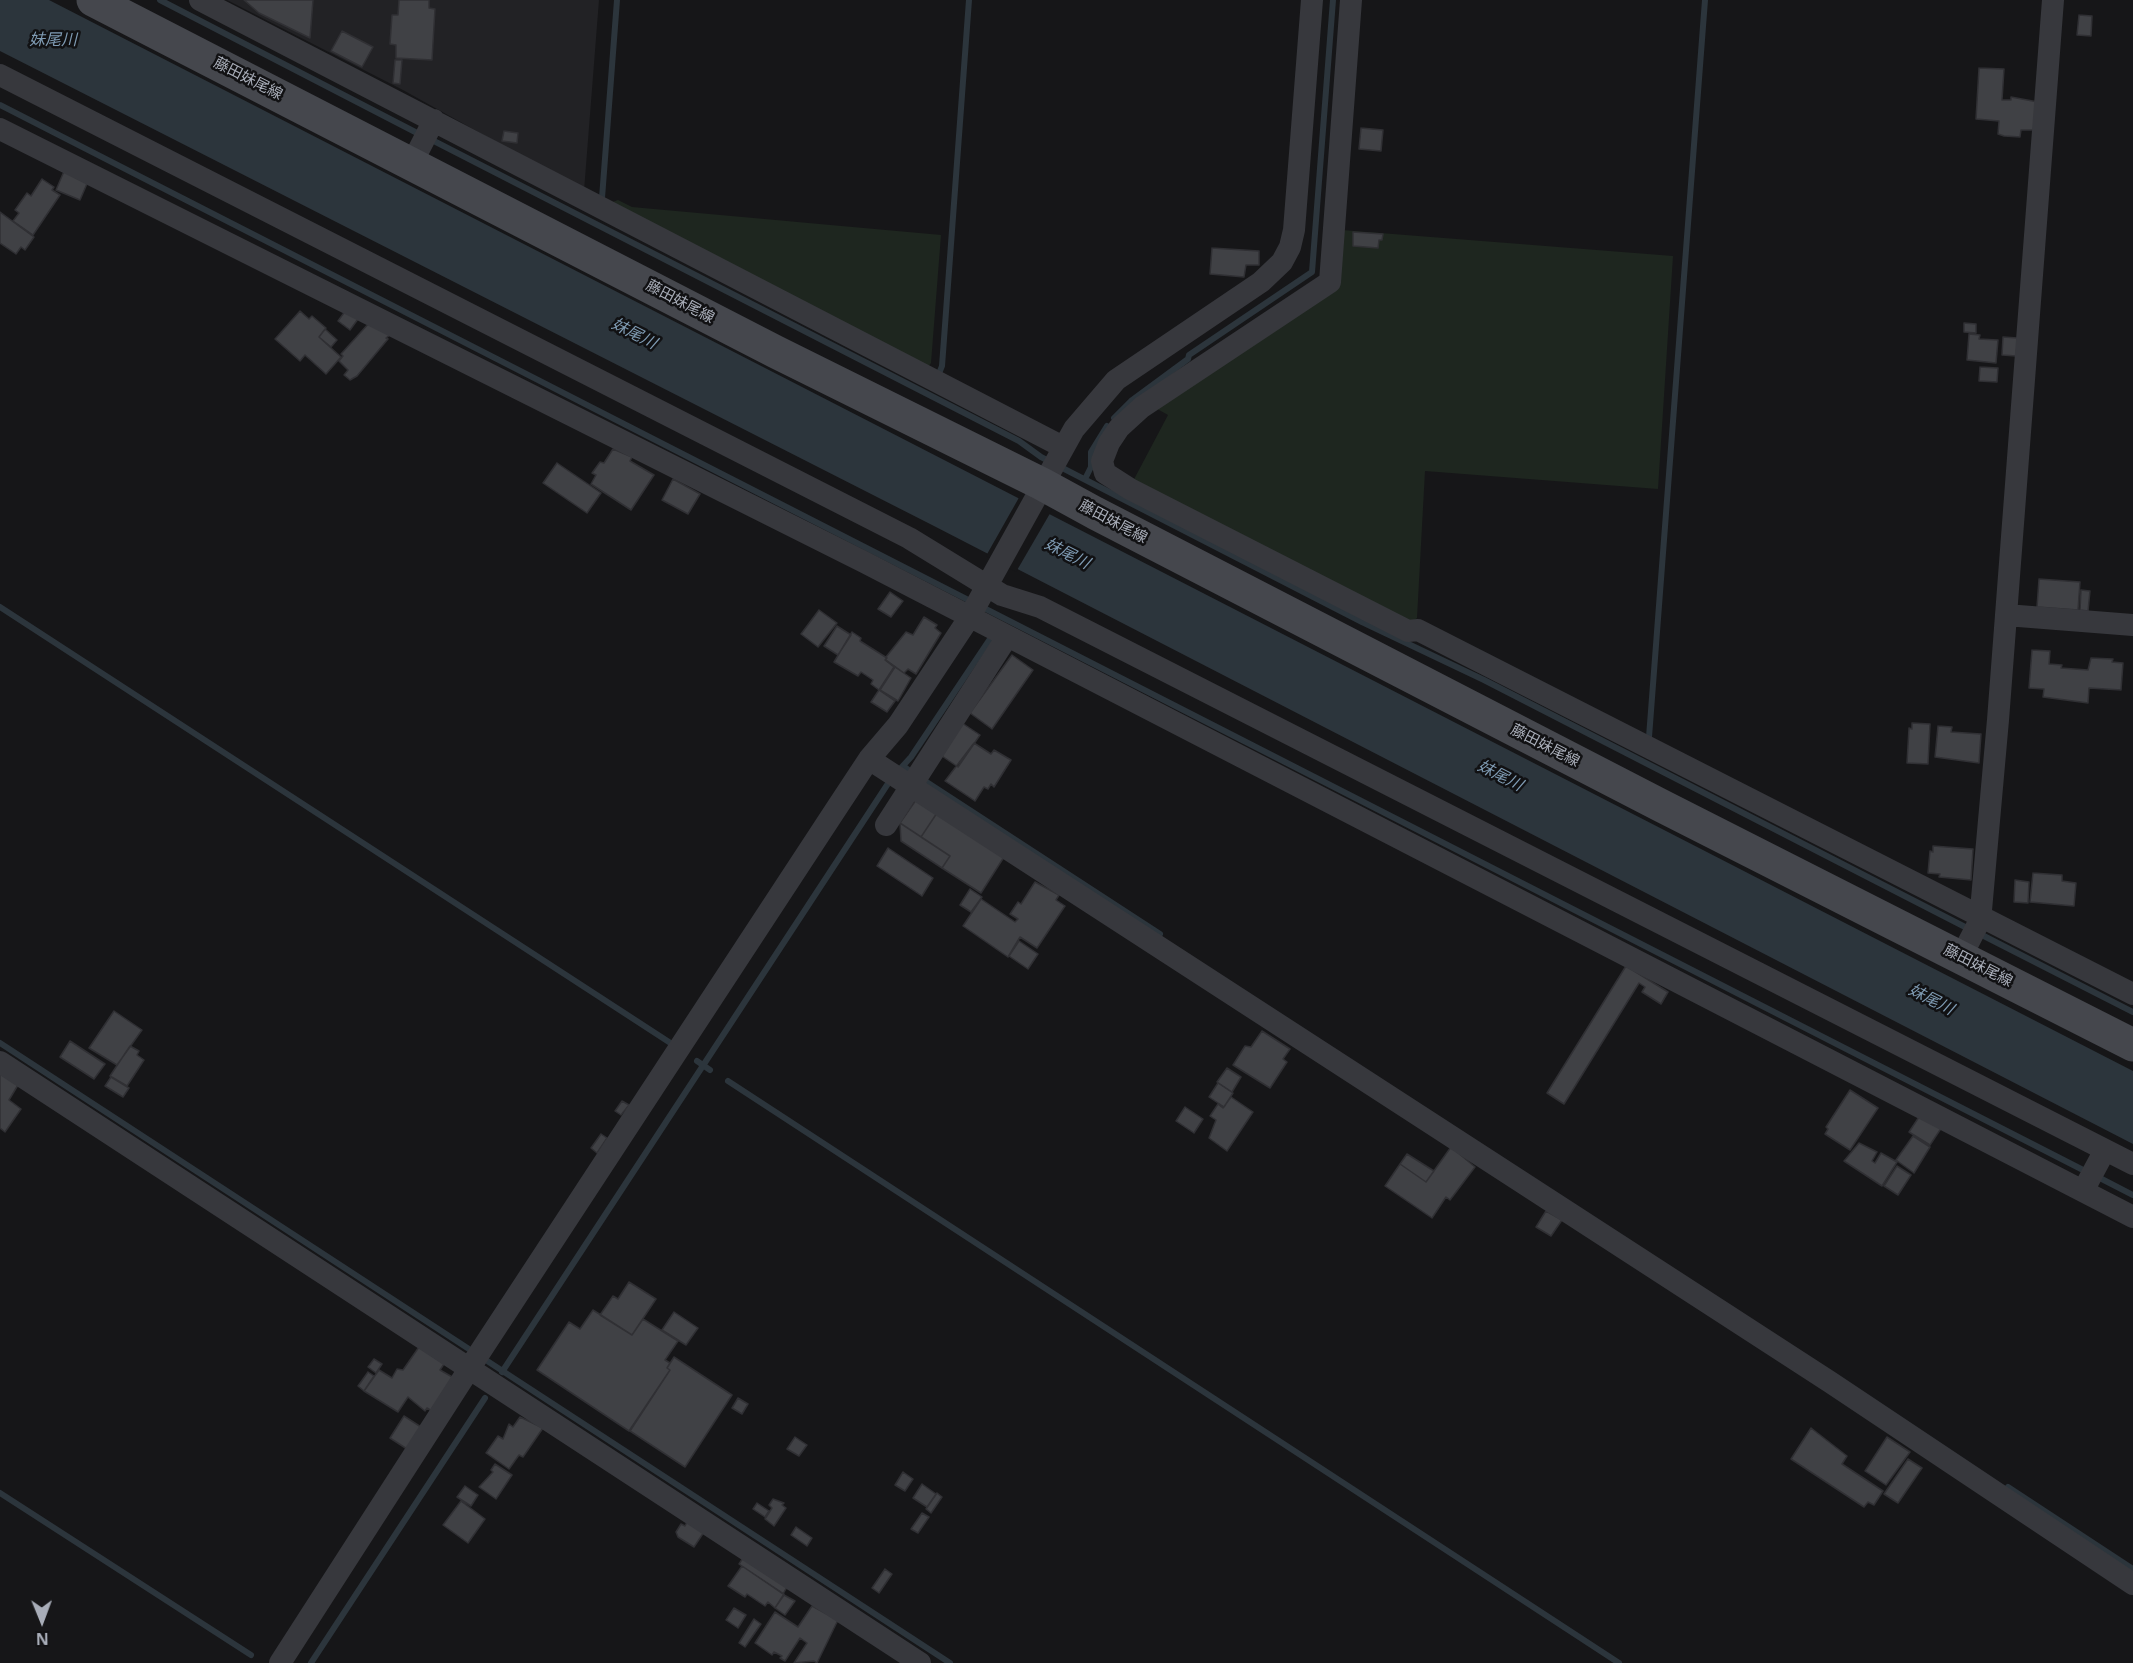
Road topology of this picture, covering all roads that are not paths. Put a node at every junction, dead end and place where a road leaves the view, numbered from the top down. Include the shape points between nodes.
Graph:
1 (93, 0) edge
2 (200, 0) edge
3 (2053, 0) edge
4 (1331, 10) edge
5 (0, 75) edge
6 (0, 129) edge
7 (424, 139) junction
8 (1162, 374) junction
9 (1050, 470) junction
10 (980, 598) junction
11 (2006, 615) junction
12 (2133, 625) edge
13 (1008, 638) junction
14 (899, 774) junction
15 (886, 825) dead end
16 (1972, 934) junction
17 (2133, 994) edge
18 (2133, 1045) edge
19 (0, 1062) edge
20 (2133, 1164) edge
21 (2093, 1173) junction
22 (2133, 1217) edge
23 (475, 1360) junction
24 (2133, 1584) edge
25 (280, 1663) edge
26 (920, 1663) edge

1 - 7 main road, 藤田妹尾線
2 - 7 street
3 - 11 street
4 - 8 street via 1290,247 1267,277
4 - 8 street via 1330,282
5 - 10 street via 909,538
6 - 10 street via 786,523
7 - 9 main road, 藤田妹尾線 via 776,352
7 - 9 street via 597,207 936,380
8 - 9 street via 1105,392
8 - 16 street via 1119,428 1102,461 1105,473 1398,626 1418,630 1645,745
9 - 10 street
9 - 16 main road, 藤田妹尾線 via 1095,513 1617,783
10 - 13 street
10 - 14 street via 898,725
10 - 21 street via 1002,595 1040,606
11 - 12 street
11 - 16 street
13 - 14 street
13 - 21 street
14 - 15 street
14 - 23 street
14 - 24 street
16 - 17 street
16 - 18 main road, 藤田妹尾線
19 - 23 street via 354,1292
20 - 21 street
21 - 22 street
23 - 25 street
23 - 26 street

